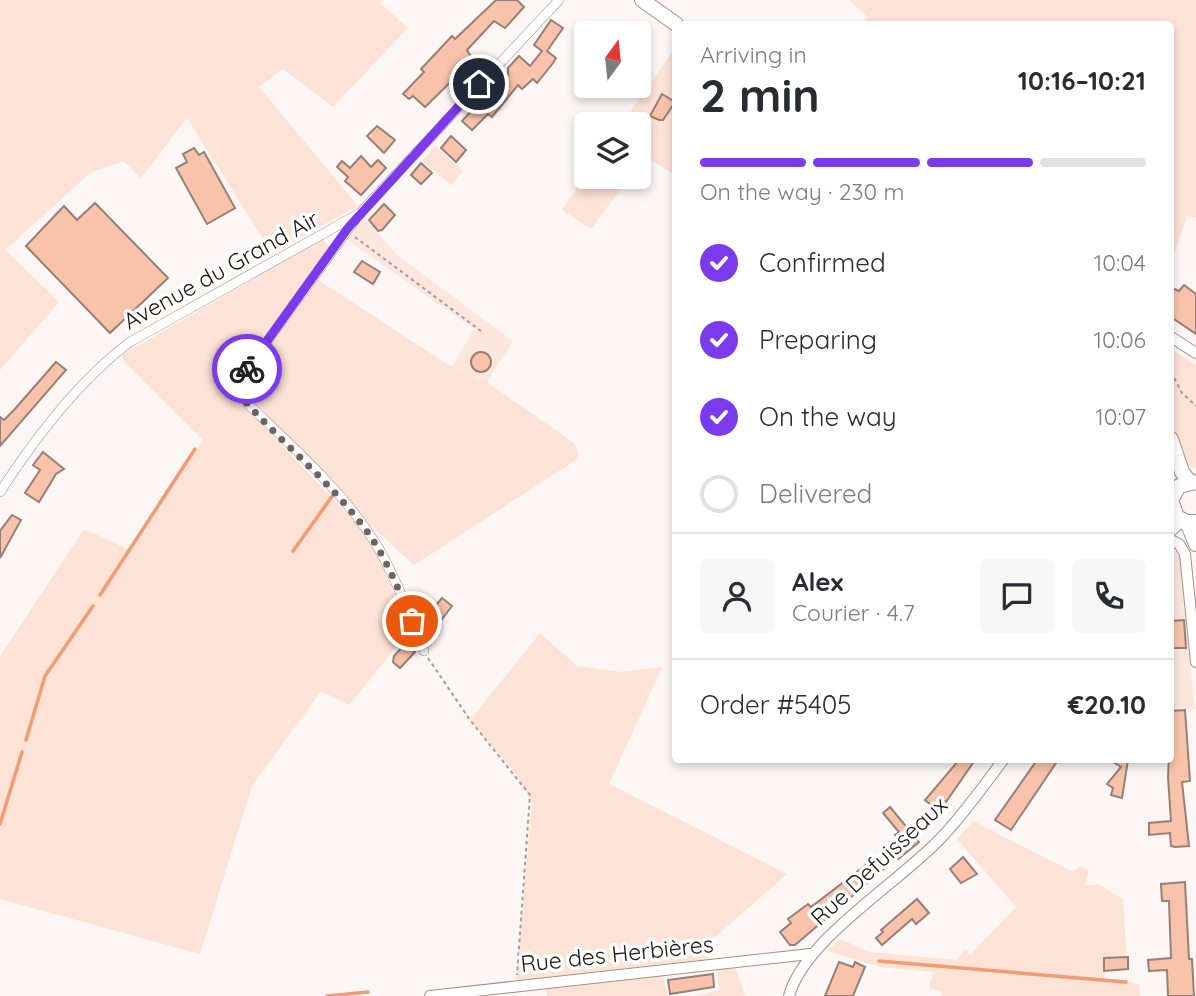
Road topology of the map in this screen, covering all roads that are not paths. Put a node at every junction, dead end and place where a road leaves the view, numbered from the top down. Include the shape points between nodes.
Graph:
1 (559, 0) edge
2 (642, 0) edge
3 (672, 21) edge
4 (360, 213) junction
5 (1174, 339) edge
6 (1196, 353) edge
7 (1174, 445) edge
8 (1192, 482) edge
9 (0, 492) edge
10 (1174, 492) edge
11 (1174, 499) edge
12 (1182, 520) edge
13 (1174, 543) edge
14 (1196, 544) edge
15 (424, 652) road end
16 (1196, 662) edge
17 (1001, 763) edge
18 (810, 954) junction
19 (430, 996) edge
20 (789, 996) edge

1 - 4 street, Avenue du Grand Air
2 - 3 main road
4 - 9 street, Avenue du Grand Air via 130,342 77,392
4 - 15 street via 245,372 239,390 364,527 388,566
5 - 6 street
7 - 8 main road
8 - 10 main road
11 - 12 main road
12 - 14 main road
13 - 16 street via 1185,554
17 - 18 street, Rue Defuisseaux via 939,840
18 - 19 street, Rue des Herbières
18 - 20 street, Rue Defuisseaux via 794,978

